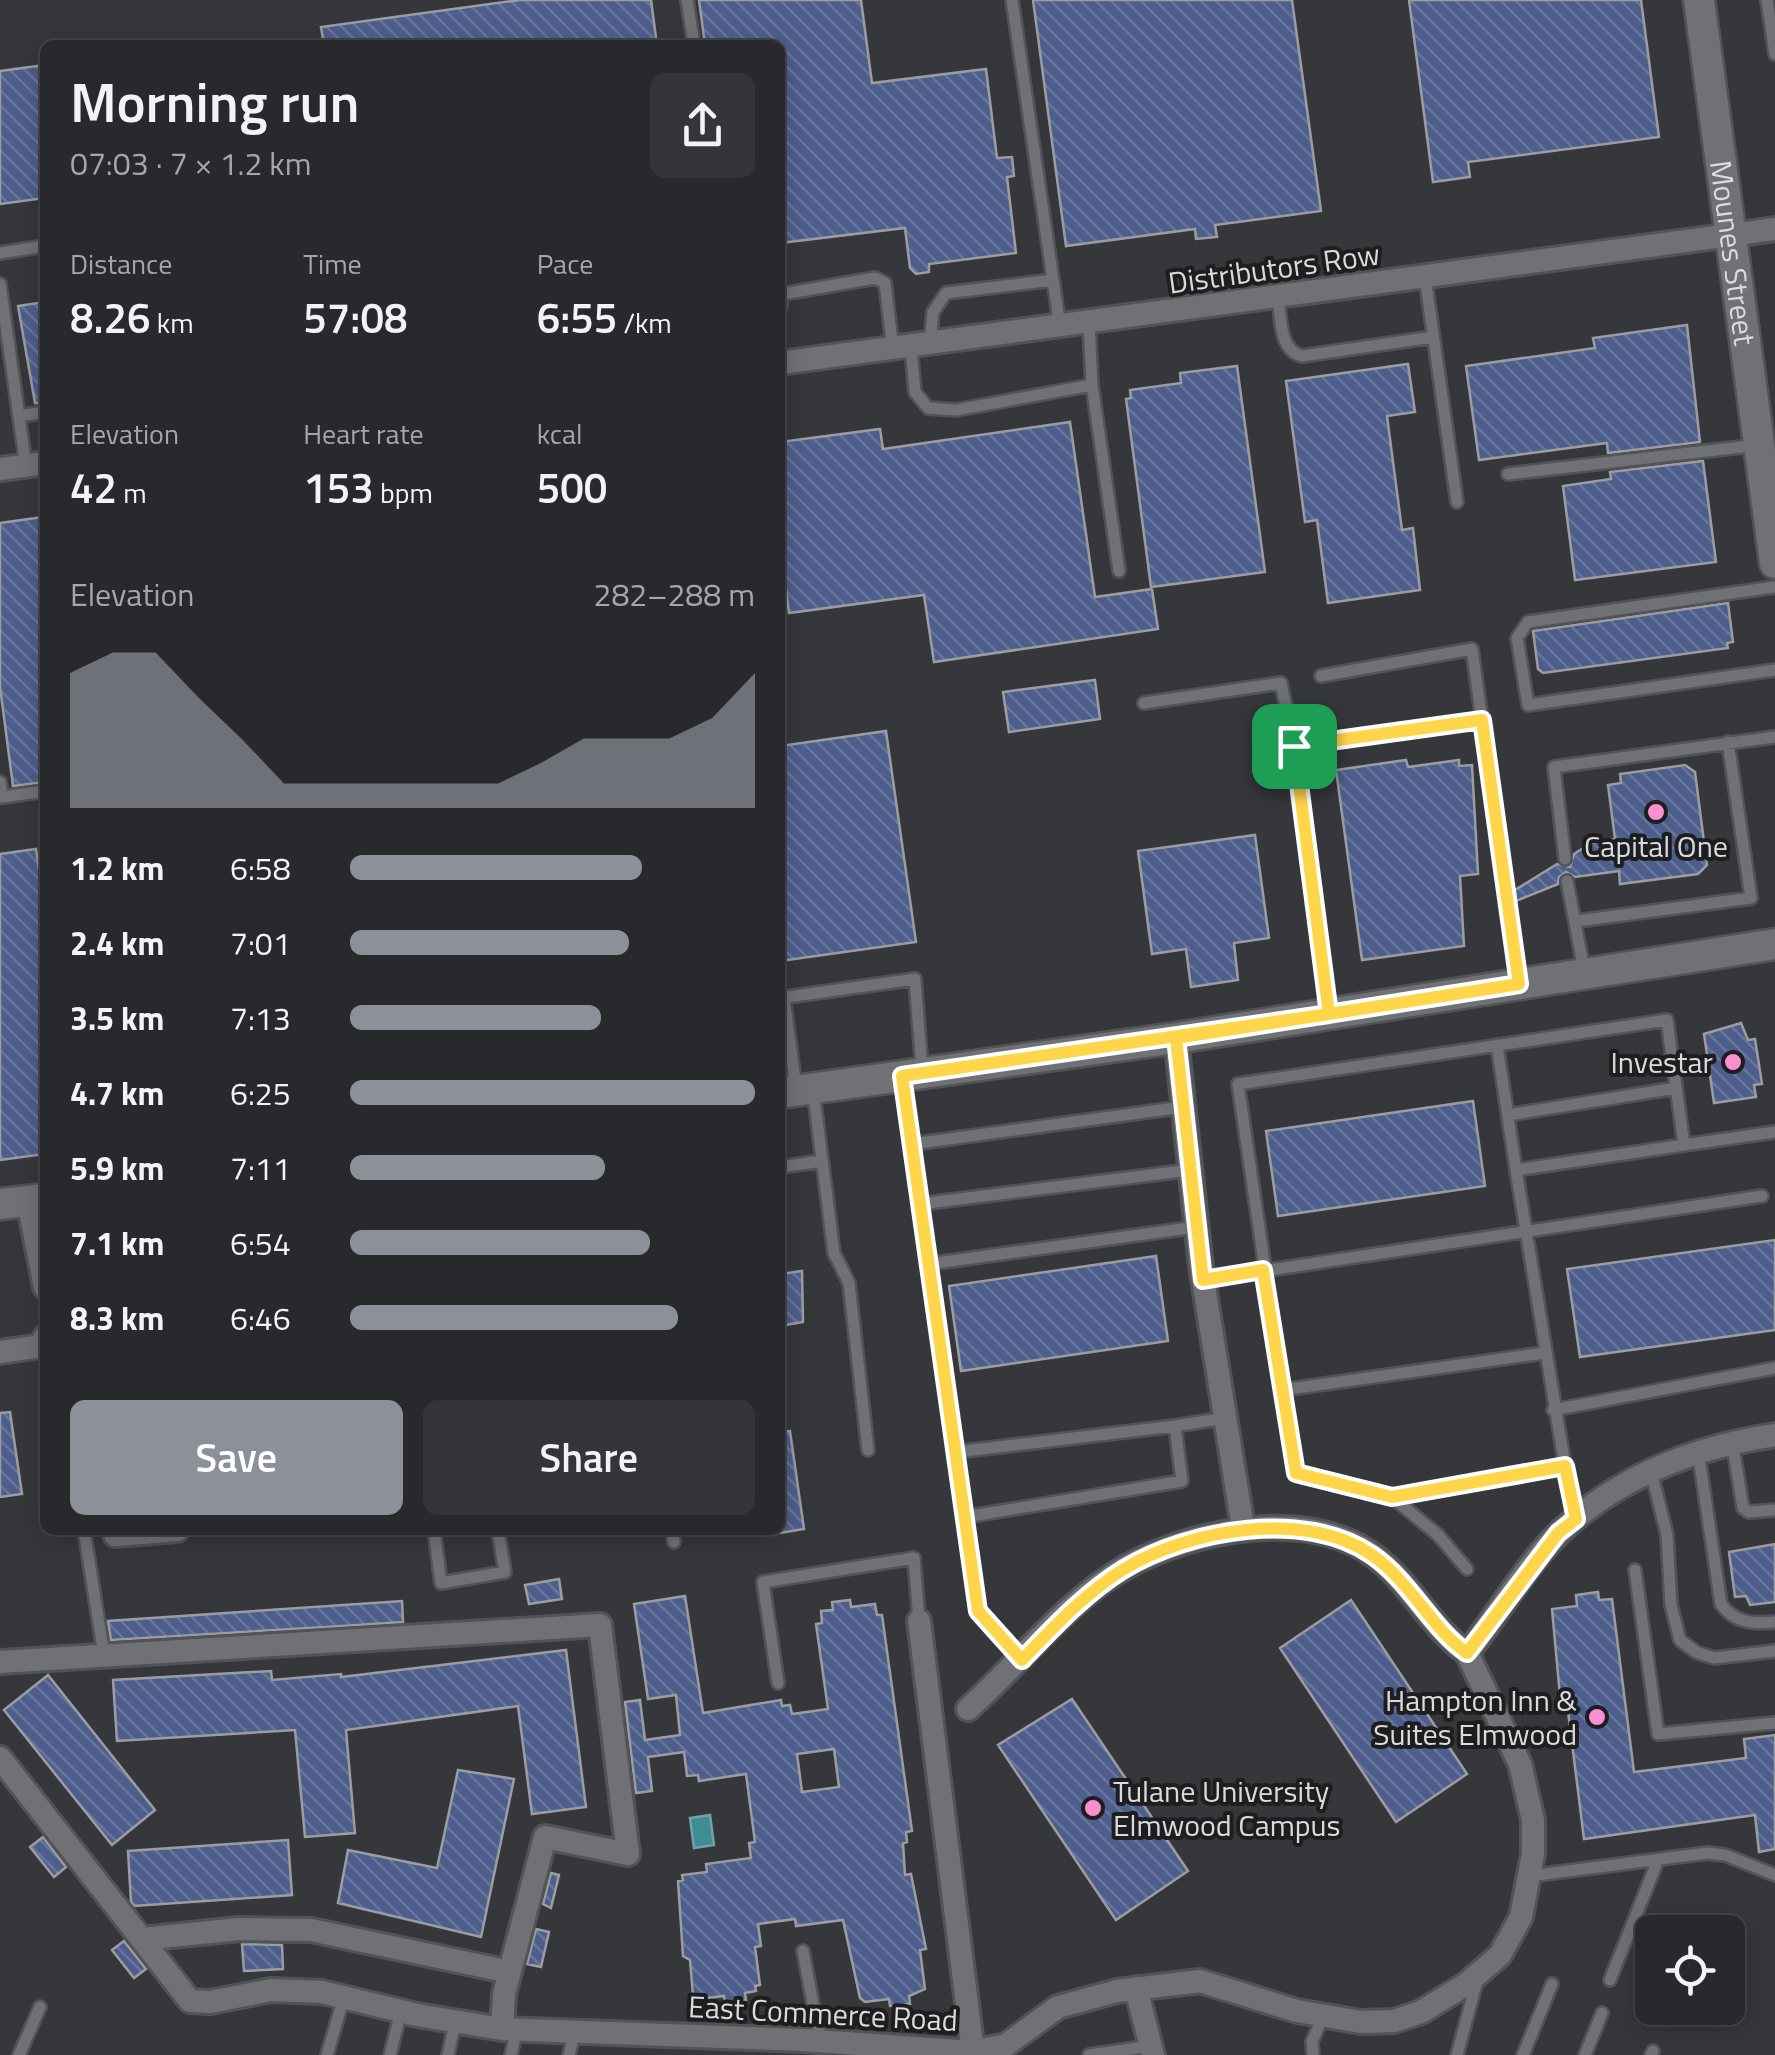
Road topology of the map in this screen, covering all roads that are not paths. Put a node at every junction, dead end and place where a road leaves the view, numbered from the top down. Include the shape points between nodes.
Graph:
1 (688, 0) edge
2 (1012, 0) edge
3 (1698, 0) edge
4 (1767, 0) edge
5 (693, 40) edge
6 (1775, 54) edge
7 (1775, 229) edge
8 (1730, 235) junction
9 (40, 247) edge
10 (0, 252) edge
11 (1424, 277) junction
12 (1053, 280) junction
13 (0, 284) edge
14 (785, 294) edge
15 (1278, 297) junction
16 (1089, 324) junction
17 (1060, 328) junction
18 (1433, 337) junction
19 (911, 348) junction
20 (785, 363) edge
21 (1092, 385) junction
22 (40, 413) edge
23 (19, 416) junction
24 (1759, 445) junction
25 (35, 464) edge
26 (0, 469) edge
27 (1508, 474) dead end
28 (1457, 502) dead end
29 (1775, 563) edge
30 (1119, 571) dead end
31 (1775, 587) edge
32 (1775, 670) edge
33 (1320, 676) dead end
34 (1144, 703) dead end
35 (1482, 720) junction
36 (1775, 736) edge
37 (1728, 742) junction
38 (1294, 746) junction
39 (0, 782) edge
40 (40, 792) edge
41 (1564, 859) dead end
42 (1567, 881) dead end
43 (1577, 921) junction
44 (1775, 944) edge
45 (1585, 974) junction
46 (1519, 984) junction
47 (785, 998) edge
48 (1329, 1014) junction
49 (785, 1018) edge
50 (1176, 1038) junction
51 (1497, 1045) junction
52 (912, 1075) junction
53 (1676, 1088) junction
54 (796, 1091) edge
55 (1183, 1107) junction
56 (1508, 1115) junction
57 (1775, 1132) edge
58 (912, 1144) junction
59 (1684, 1145) junction
60 (822, 1161) junction
61 (785, 1166) edge
62 (1190, 1170) junction
63 (1516, 1170) junction
64 (1762, 1196) dead end
65 (24, 1201) edge
66 (920, 1204) junction
67 (1196, 1227) junction
68 (1526, 1228) junction
69 (40, 1260) edge
70 (929, 1264) junction
71 (1263, 1270) junction
72 (1203, 1280) junction
73 (40, 1345) edge
74 (0, 1352) edge
75 (1544, 1353) junction
76 (1775, 1368) edge
77 (1282, 1390) junction
78 (1553, 1410) junction
79 (1226, 1418) junction
80 (1175, 1426) junction
81 (1775, 1435) edge
82 (1732, 1442) junction
83 (868, 1450) dead end
84 (1698, 1451) junction
85 (956, 1452) junction
86 (1565, 1466) junction
87 (1651, 1471) junction
88 (1392, 1497) junction
89 (1775, 1510) edge
90 (965, 1517) junction
91 (1576, 1519) junction
92 (1243, 1528) junction
93 (85, 1535) edge
94 (435, 1535) edge
95 (499, 1535) edge
96 (1466, 1569) dead end
97 (1634, 1570) dead end
98 (919, 1621) joint
99 (1775, 1622) edge
100 (1775, 1651) edge
101 (1467, 1653) junction
102 (104, 1655) junction
103 (1022, 1660) junction
104 (0, 1662) edge
105 (778, 1683) dead end
106 (968, 1710) dead end
107 (1775, 1723) edge
108 (0, 1758) edge
109 (1658, 1860) junction
110 (1775, 1874) edge
111 (1529, 1876) junction
112 (142, 1939) junction
113 (803, 1951) dead end
114 (510, 1972) junction
115 (1479, 1973) junction
116 (1610, 1980) dead end
117 (1552, 1984) dead end
118 (1136, 1988) junction
119 (344, 1997) junction
120 (40, 2007) dead end
121 (401, 2012) junction
122 (1602, 2013) dead end
123 (1323, 2016) junction
124 (456, 2024) junction
125 (510, 2029) junction
126 (576, 2030) junction
127 (808, 2045) edge
128 (1312, 2049) edge
129 (1152, 2050) edge
130 (973, 2052) junction
131 (19, 2055) edge
132 (327, 2055) edge
133 (390, 2055) edge
134 (448, 2055) edge
135 (511, 2055) edge
136 (569, 2055) edge
137 (1089, 2055) edge
138 (1457, 2055) edge
139 (1523, 2055) edge
140 (1585, 2055) edge

1 - 5 lane
2 - 12 lane
3 - 8 street, Mounes Street
4 - 6 lane
7 - 8 street, Distributors Row
8 - 11 street, Distributors Row
8 - 24 street, Mounes Street
9 - 10 lane
11 - 15 street, Distributors Row
11 - 18 lane
12 - 17 lane
12 - 19 lane via 946,294
13 - 23 lane
14 - 19 lane via 875,278 885,283
15 - 16 street, Distributors Row
15 - 18 lane via 1292,354
16 - 17 street, Distributors Row
16 - 21 lane
17 - 19 street, Distributors Row
18 - 28 lane
19 - 20 street, Distributors Row
19 - 21 lane via 916,392 928,408 956,410
21 - 30 lane
22 - 23 lane
23 - 25 lane
24 - 27 lane
24 - 29 street, Mounes Street
25 - 26 street
31 - 32 lane via 1528,622 1517,638 1528,705
33 - 35 lane via 1472,648
34 - 38 lane via 1282,683
35 - 38 lane
35 - 46 lane
36 - 37 lane
37 - 41 lane via 1554,767
37 - 43 lane via 1751,898
38 - 48 lane
39 - 40 lane via 2,796
42 - 43 lane
43 - 45 lane
44 - 45 street
45 - 46 street
46 - 48 street
47 - 52 lane via 915,979
48 - 50 street
49 - 54 lane
50 - 52 street
50 - 55 street
51 - 53 lane via 1666,1020
51 - 56 lane
51 - 71 lane via 1238,1084
52 - 54 street
52 - 58 lane
53 - 56 lane
53 - 59 lane
54 - 60 lane
55 - 58 lane
55 - 62 street
56 - 63 lane
57 - 59 lane
58 - 66 lane
59 - 63 lane
60 - 61 lane
60 - 83 lane via 834,1253 849,1283
62 - 66 lane
62 - 67 street
63 - 68 lane
64 - 68 lane
65 - 69 street
66 - 70 lane
67 - 70 lane
67 - 72 street
68 - 71 lane
68 - 75 lane
70 - 85 lane
71 - 72 lane
71 - 77 lane
72 - 79 street
73 - 74 street
75 - 77 lane
75 - 78 lane
76 - 78 lane
77 - 88 lane via 1296,1473
78 - 86 lane
79 - 80 lane
79 - 92 street
80 - 85 lane
80 - 90 lane via 1182,1481
81 - 82 street
82 - 84 street
82 - 89 lane via 1742,1508
84 - 87 street
84 - 99 lane via 1721,1604 1745,1622
85 - 90 lane
86 - 88 lane
86 - 91 lane
87 - 91 street via 1620,1484
87 - 100 lane via 1680,1640 1714,1658
88 - 96 lane
90 - 103 lane via 978,1611
91 - 101 street via 1558,1533
92 - 101 street, East Commerce Road via 1288,1527 1370,1553 1411,1588
92 - 103 street, East Commerce Road via 1126,1568 1076,1605
93 - 102 lane
94 - 95 lane via 441,1583 505,1572
97 - 107 lane via 1658,1734
98 - 105 lane via 914,1558 763,1582
98 - 130 street
101 - 111 street, East Commerce Road via 1520,1764 1533,1820
102 - 104 street
102 - 114 street via 600,1625 628,1854 545,1837
103 - 106 street, East Commerce Road
108 - 112 street
109 - 110 lane via 1724,1854
109 - 111 lane
109 - 116 lane
111 - 115 street, East Commerce Road via 1521,1917 1500,1954
112 - 114 street via 238,1928 312,1930
112 - 119 street, East Commerce Road via 190,2001 271,1990
113 - 127 lane
114 - 125 street
115 - 123 street, East Commerce Road via 1421,2012 1394,2021
115 - 138 lane
117 - 139 lane
118 - 123 street, East Commerce Road via 1200,1981
118 - 129 street
118 - 130 street, East Commerce Road via 1058,2007 1006,2045
119 - 121 street, East Commerce Road
119 - 132 lane
120 - 131 lane
121 - 124 street, East Commerce Road
121 - 133 lane
122 - 140 lane
123 - 128 lane
124 - 125 street, East Commerce Road
124 - 134 lane
125 - 126 street, East Commerce Road
125 - 135 lane
126 - 127 street, East Commerce Road
126 - 136 lane
127 - 130 street, East Commerce Road
129 - 137 lane

